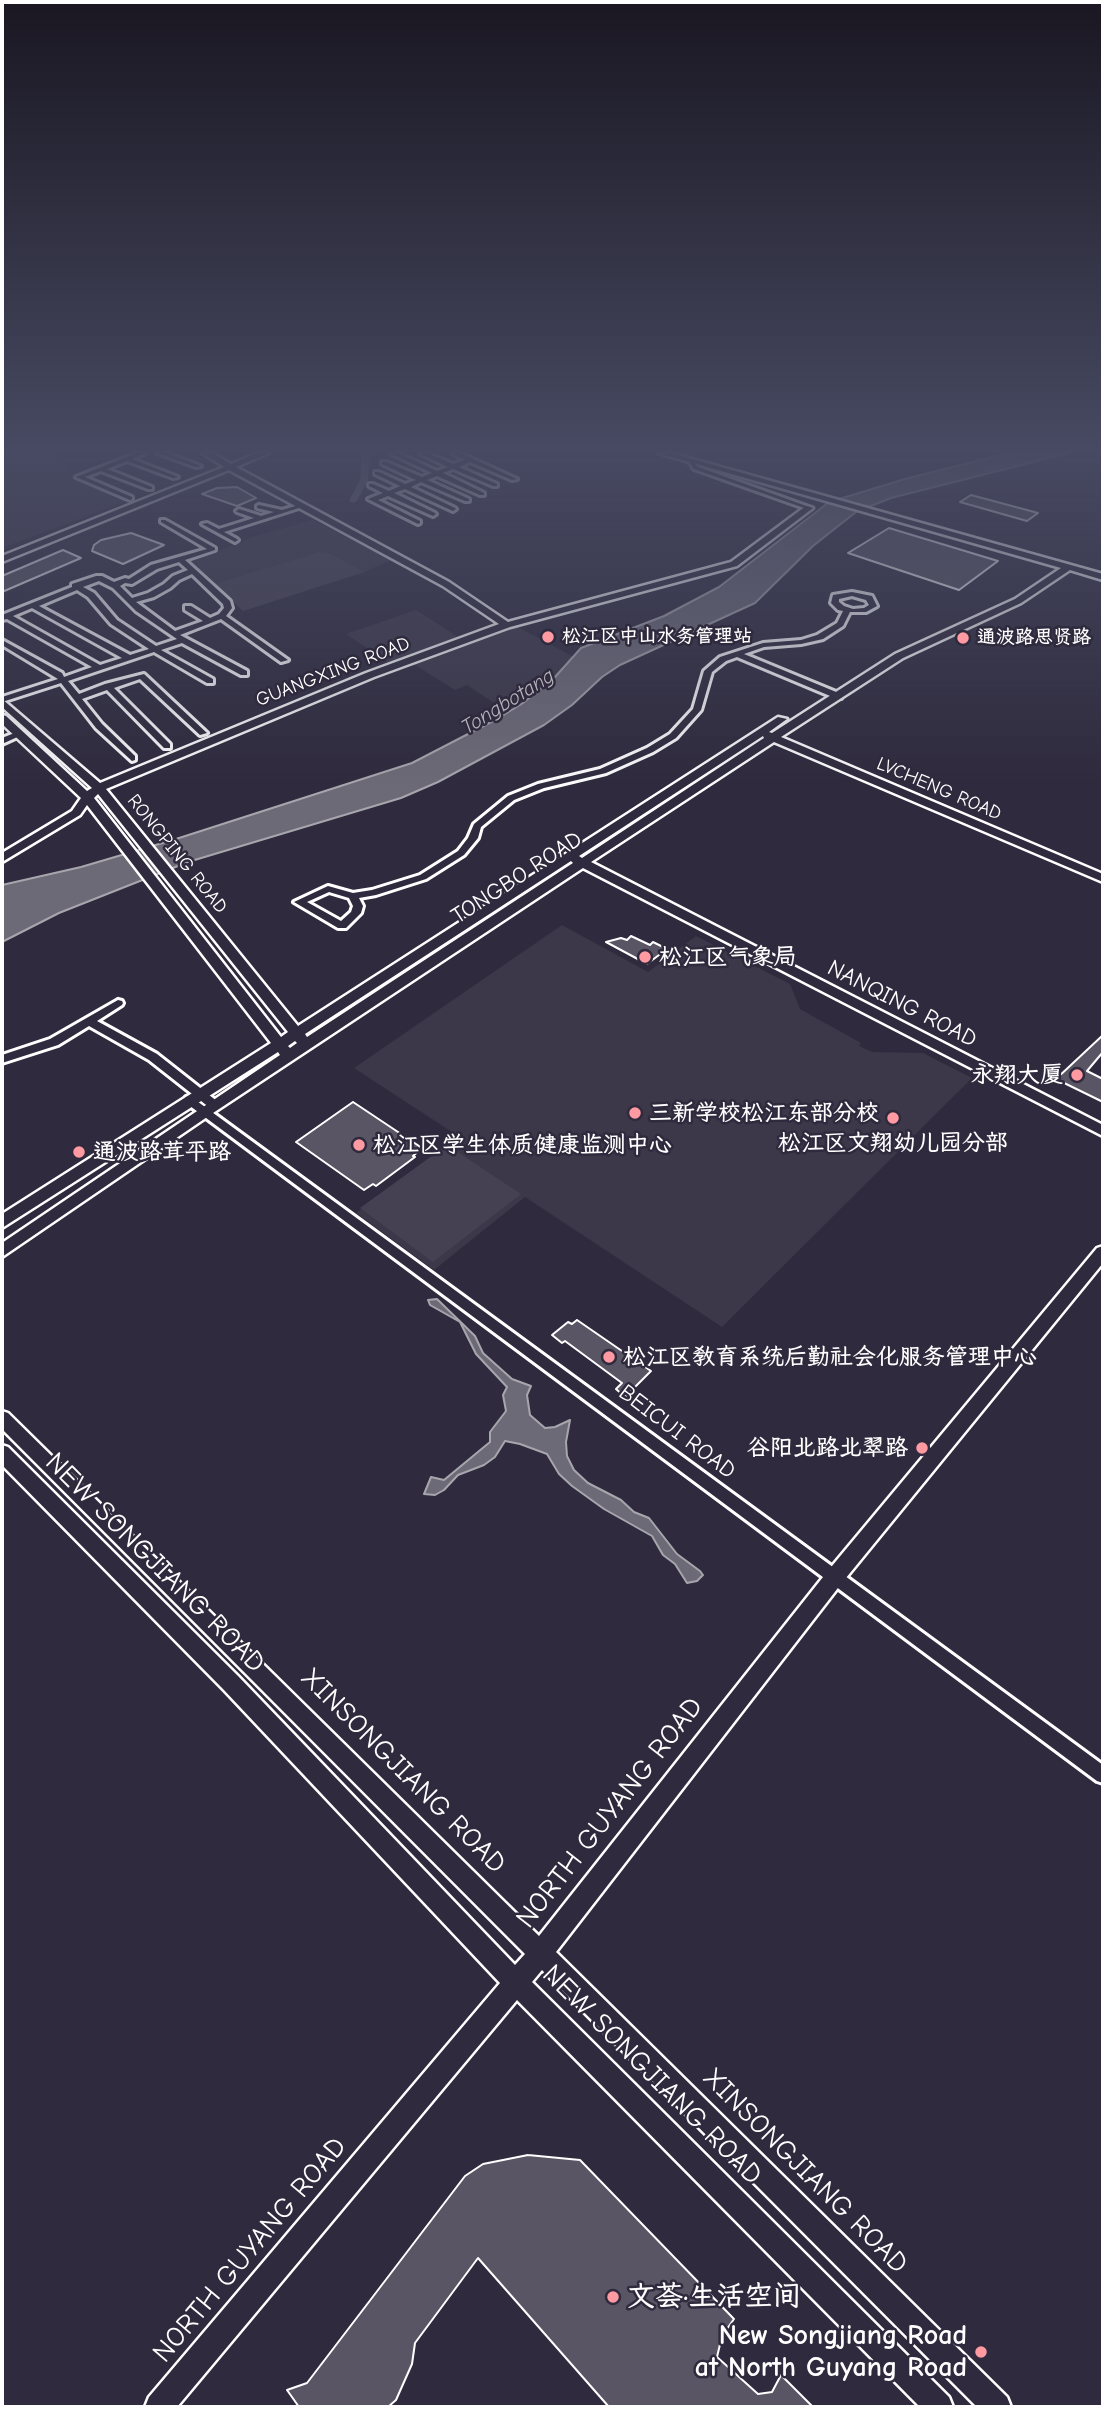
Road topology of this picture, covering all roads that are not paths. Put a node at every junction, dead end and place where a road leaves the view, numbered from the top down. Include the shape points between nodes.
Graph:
1 (159, 565) edge
2 (187, 565) edge
3 (413, 565) edge
4 (729, 565) edge
5 (1051, 565) edge
6 (1070, 565) edge
7 (1075, 565) edge
8 (1081, 565) edge
9 (1103, 569) edge
10 (144, 570) junction
11 (193, 571) junction
12 (1103, 577) edge
13 (176, 578) junction
14 (115, 585) junction
15 (75, 586) junction
16 (131, 601) junction
17 (32, 605) junction
18 (188, 608) dead end
19 (846, 610) dead end
20 (222, 616) junction
21 (4, 617) edge
22 (209, 621) junction
23 (507, 625) junction
24 (175, 634) junction
25 (183, 640) junction
26 (2, 642) edge
27 (155, 650) junction
28 (737, 654) junction
29 (129, 658) junction
30 (284, 660) dead end
31 (99, 668) junction
32 (244, 673) dead end
33 (61, 680) junction
34 (210, 681) dead end
35 (108, 687) junction
36 (832, 693) junction
37 (76, 698) junction
38 (2, 701) edge
39 (2, 718) edge
40 (12, 732) edge
41 (760, 732) junction
42 (203, 733) dead end
43 (772, 737) junction
44 (2, 741) edge
45 (167, 746) dead end
46 (132, 758) dead end
47 (99, 788) junction
48 (87, 797) junction
49 (2, 859) edge
50 (576, 859) junction
51 (1103, 878) edge
52 (353, 896) junction
53 (118, 1003) dead end
54 (89, 1021) junction
55 (302, 1039) junction
56 (284, 1051) junction
57 (2, 1059) edge
58 (195, 1097) junction
59 (210, 1108) junction
60 (1103, 1131) edge
61 (2, 1222) edge
62 (2, 1251) edge
63 (1103, 1252) edge
64 (2, 1418) edge
65 (2, 1453) edge
66 (834, 1578) junction
67 (1103, 1775) edge
68 (541, 1952) junction
69 (516, 1983) junction
70 (159, 2407) edge
71 (939, 2407) edge
72 (997, 2407) edge

1 - 10 street
2 - 11 street
3 - 23 main road
4 - 23 main road, GUANGXING ROAD
5 - 36 main road, TONGBO ROAD via 1006,597 888,652
6 - 36 main road, TONGBO ROAD via 1018,601
7 - 12 main road
8 - 9 main road
10 - 13 street
10 - 14 street via 129,582
11 - 13 street
11 - 20 street via 227,603 228,611
13 - 16 street via 164,589
14 - 15 street via 99,578
14 - 16 street
15 - 17 street
15 - 27 street via 91,595 114,622
16 - 24 street
17 - 21 street
17 - 29 street
18 - 22 street
19 - 28 street via 840,624 820,637 763,645
20 - 22 street
20 - 30 street
21 - 31 street
22 - 24 street
23 - 47 main road, GUANGXING ROAD via 370,675
24 - 25 street
25 - 27 street
25 - 32 street
26 - 33 street
27 - 29 street
27 - 34 street
28 - 36 street
28 - 52 street via 709,671 697,710 673,736 603,771 523,792 477,826 473,838 452,860 423,877
29 - 31 street
31 - 33 street
33 - 37 street
33 - 38 street
35 - 37 street
35 - 42 street via 135,677 146,678
35 - 45 street
36 - 41 main road, TONGBO ROAD
36 - 43 main road, TONGBO ROAD
37 - 46 street
38 - 47 main road, RONGPING ROAD
39 - 40 main road
40 - 44 street
40 - 48 main road
41 - 43 main road, LVCHENG ROAD
41 - 50 main road, TONGBO ROAD
43 - 50 main road, TONGBO ROAD
43 - 51 main road, LVCHENG ROAD
47 - 48 main road, GUANGXING ROAD
47 - 55 main road, RONGPING ROAD
48 - 49 main road, GUANGXING ROAD via 76,813
48 - 56 main road
50 - 55 main road, TONGBO ROAD
50 - 60 main road, NANQING ROAD
52 - 52 street via 356,913 342,926 299,902 328,890
53 - 54 street
54 - 57 street via 54,1042
54 - 58 street, BEICUI ROAD via 153,1057
55 - 56 main road, TONGBO ROAD
56 - 58 main road, TONGBO ROAD
56 - 59 main road, TONGBO ROAD
58 - 59 street, BEICUI ROAD
58 - 61 main road, TONGBO ROAD
59 - 62 main road, TONGBO ROAD
59 - 66 street, BEICUI ROAD
63 - 66 main road, NORTH GUYANG ROAD
64 - 68 main road, XINSONGJIANG ROAD
65 - 69 main road, NEW SONGJIANG ROAD via 231,1683
66 - 67 street, BEICUI ROAD
66 - 68 main road, NORTH GUYANG ROAD
68 - 69 main road, NORTH GUYANG ROAD
68 - 72 main road, XINSONGJIANG ROAD
69 - 70 main road, NORTH GUYANG ROAD
69 - 71 main road, NEW SONGJIANG ROAD

